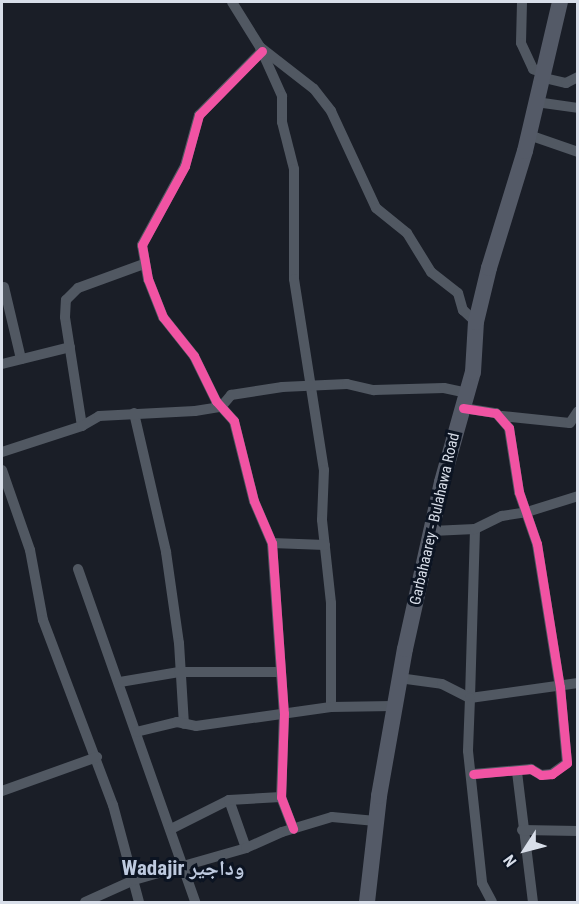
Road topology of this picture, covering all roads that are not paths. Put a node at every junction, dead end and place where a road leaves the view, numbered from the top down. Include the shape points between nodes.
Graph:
1 (232, 2) edge
2 (522, 2) edge
3 (560, 2) edge
4 (261, 49) junction
5 (541, 74) junction
6 (578, 77) edge
7 (536, 102) junction
8 (578, 108) edge
9 (529, 135) junction
10 (578, 152) edge
11 (144, 264) junction
12 (4, 287) dead end
13 (476, 322) junction
14 (70, 347) junction
15 (21, 359) junction
16 (2, 364) edge
17 (313, 386) junction
18 (465, 400) junction
19 (221, 406) junction
20 (578, 411) edge
21 (134, 413) junction
22 (502, 416) junction
23 (82, 426) junction
24 (2, 452) edge
25 (2, 470) edge
26 (578, 496) edge
27 (527, 513) junction
28 (475, 529) junction
29 (432, 531) junction
30 (272, 543) junction
31 (325, 545) junction
32 (78, 569) dead end
33 (179, 672) junction
34 (280, 672) junction
35 (399, 678) junction
36 (120, 682) junction
37 (578, 683) edge
38 (560, 687) junction
39 (470, 698) junction
40 (393, 706) junction
41 (331, 707) junction
42 (284, 713) junction
43 (184, 723) junction
44 (136, 732) junction
45 (97, 757) junction
46 (517, 772) junction
47 (473, 774) junction
48 (2, 791) edge
49 (281, 797) junction
50 (229, 800) junction
51 (376, 821) junction
52 (171, 829) junction
53 (293, 829) junction
54 (522, 830) junction
55 (578, 831) edge
56 (246, 848) junction
57 (180, 865) junction
58 (134, 880) junction
59 (85, 903) edge
60 (139, 903) edge
61 (195, 903) edge
62 (367, 903) edge
63 (492, 903) edge
64 (533, 903) edge

1 - 4 street
2 - 5 street via 521,43 533,69
3 - 5 main road, Garbahaarey - Bulahawa Road
4 - 11 street via 199,115 185,166 142,245
4 - 13 street via 323,100 335,117 376,208 407,233 431,272 458,293 463,310
4 - 17 street via 282,96 282,122 293,160 294,279
5 - 6 street via 566,83
5 - 7 main road, Garbahaarey - Bulahawa Road
7 - 8 street
7 - 9 main road, Garbahaarey - Bulahawa Road
9 - 10 street
9 - 13 main road, Garbahaarey - Bulahawa Road
11 - 14 street via 69,295 65,317
11 - 19 street via 163,317 194,356
12 - 15 street
13 - 18 main road, Garbahaarey - Bulahawa Road via 476,355
14 - 15 street
14 - 23 street
15 - 16 street
17 - 18 street via 348,384 407,392 444,388
17 - 19 street via 231,395
17 - 31 street via 324,470
18 - 22 street
18 - 29 main road, Garbahaarey - Bulahawa Road
19 - 21 street via 151,416
19 - 30 street via 237,429 254,501
20 - 22 street via 570,423
21 - 23 street via 99,416
21 - 33 street via 166,552 179,643
22 - 27 street via 511,436 519,492
23 - 24 street
25 - 45 street via 30,550 43,620
26 - 27 street
27 - 28 street via 502,516
27 - 38 street via 537,544
28 - 29 street
28 - 39 street
29 - 35 main road, Garbahaarey - Bulahawa Road
30 - 31 street
30 - 34 street
31 - 41 street via 332,627
32 - 36 street
33 - 34 street
33 - 36 street
33 - 43 street
34 - 42 street
35 - 39 street via 441,684
35 - 40 main road, Garbahaarey - Bulahawa Road
36 - 44 street
37 - 38 street
38 - 39 street
38 - 46 street via 567,763 552,774 541,775 531,769
39 - 47 street via 468,737
40 - 41 street
40 - 51 main road, Garbahaarey - Bulahawa Road
41 - 42 street
42 - 43 street via 196,726
42 - 49 street
43 - 44 street
44 - 52 street
45 - 48 street
45 - 58 street
46 - 47 street
46 - 54 street
47 - 63 street via 482,883
49 - 50 street
49 - 53 street
50 - 52 street
50 - 56 street
51 - 53 street via 333,817
51 - 62 main road, Garbahaarey - Bulahawa Road
52 - 57 street
53 - 56 street
54 - 55 street
54 - 64 street
56 - 57 street
57 - 58 street
57 - 61 street
58 - 59 street
58 - 60 street

